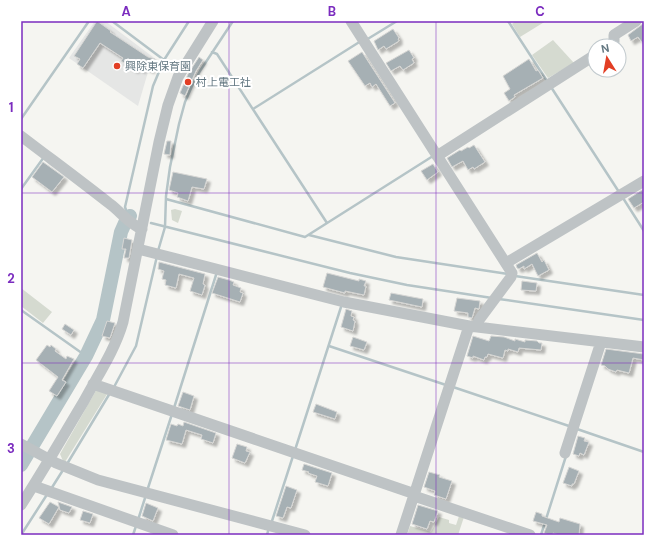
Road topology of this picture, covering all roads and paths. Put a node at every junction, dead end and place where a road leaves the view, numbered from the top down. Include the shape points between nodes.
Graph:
1 (213, 21) edge
2 (350, 21) edge
3 (636, 21) edge
4 (614, 38) edge
5 (587, 60) edge
6 (21, 136) edge
7 (436, 154) junction
8 (644, 181) edge
9 (142, 229) junction
10 (138, 249) junction
11 (506, 263) junction
12 (473, 326) junction
13 (601, 342) junction
14 (644, 347) edge
15 (94, 384) junction
16 (27, 448) edge
17 (565, 454) dead end
18 (49, 460) junction
19 (34, 486) junction
20 (415, 495) junction
21 (21, 505) edge
22 (173, 535) edge
23 (305, 535) edge
24 (402, 535) edge
25 (530, 535) edge

1 - 9 street via 181,72 172,93 159,142
2 - 7 street
3 - 4 street
5 - 7 street
6 - 9 street via 109,203 135,227
7 - 11 street
8 - 11 street
9 - 10 street
10 - 12 street via 344,302
10 - 15 street via 120,331
11 - 12 street via 511,275
12 - 13 street
12 - 20 street
13 - 14 street
13 - 17 street
15 - 18 street
15 - 20 street
16 - 18 street
18 - 19 street
18 - 23 street via 104,481
19 - 21 street
19 - 22 street
20 - 24 street
20 - 25 street

